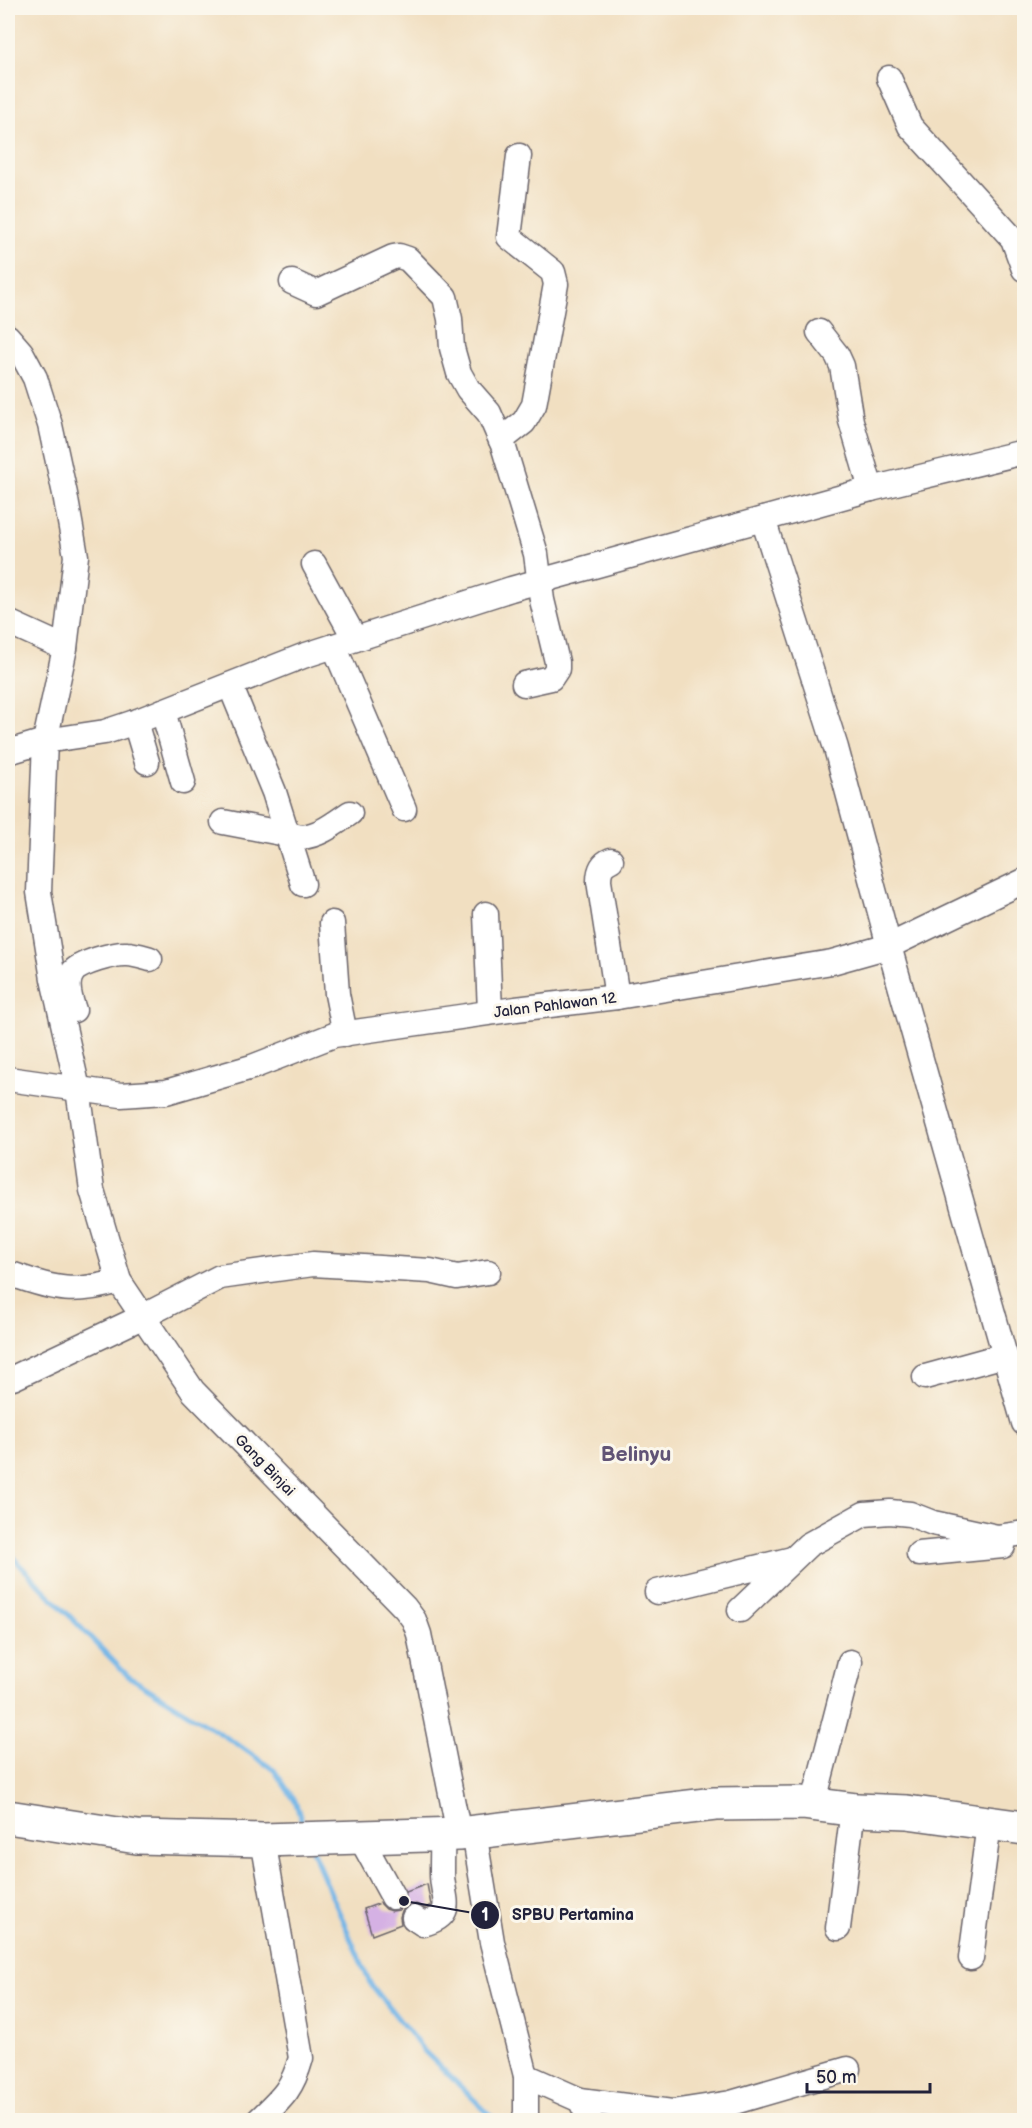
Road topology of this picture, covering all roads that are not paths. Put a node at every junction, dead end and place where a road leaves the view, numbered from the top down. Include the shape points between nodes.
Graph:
1 (889, 78) dead end
2 (519, 156) dead end
3 (1024, 269) edge
4 (292, 282) dead end
5 (819, 332) dead end
6 (8, 337) edge
7 (501, 440) junction
8 (1024, 452) edge
9 (871, 489) junction
10 (763, 519) junction
11 (314, 564) dead end
12 (540, 581) junction
13 (8, 622) edge
14 (344, 643) junction
15 (65, 648) junction
16 (524, 684) dead end
17 (230, 685) junction
18 (163, 711) junction
19 (135, 722) junction
20 (45, 741) junction
21 (8, 752) edge
22 (147, 762) dead end
23 (183, 782) dead end
24 (404, 809) dead end
25 (350, 813) dead end
26 (223, 822) dead end
27 (287, 834) junction
28 (611, 860) dead end
29 (1024, 881) edge
30 (303, 884) dead end
31 (486, 914) dead end
32 (332, 923) dead end
33 (890, 946) junction
34 (150, 959) dead end
35 (617, 997) junction
36 (490, 1012) junction
37 (345, 1034) junction
38 (66, 1040) junction
39 (8, 1078) edge
40 (78, 1089) junction
41 (488, 1272) dead end
42 (14, 1275) dead end
43 (119, 1281) junction
44 (144, 1316) junction
45 (1005, 1355) junction
46 (925, 1377) dead end
47 (8, 1378) edge
48 (1024, 1424) edge
49 (1024, 1533) edge
50 (1024, 1545) edge
51 (919, 1554) dead end
52 (794, 1559) junction
53 (657, 1592) dead end
54 (740, 1610) dead end
55 (850, 1662) dead end
56 (813, 1805) junction
57 (853, 1809) junction
58 (8, 1817) edge
59 (989, 1824) junction
60 (1024, 1828) edge
61 (458, 1834) junction
62 (360, 1837) junction
63 (263, 1840) junction
64 (393, 1897) dead end
65 (414, 1918) dead end
66 (838, 1928) dead end
67 (971, 1958) dead end
68 (848, 2069) dead end
69 (526, 2076) junction
70 (585, 2110) edge
71 (259, 2121) edge
72 (524, 2121) edge

1 - 3 street via 910,126 1013,239
2 - 7 street via 509,237 553,272 556,284 534,405 524,422
4 - 7 street via 316,293 393,257 408,259 445,297 459,373 489,413
5 - 9 street via 842,366 851,421
6 - 15 street, Gang Binjai via 35,378 65,494 76,555
7 - 12 street via 536,554
8 - 9 street
9 - 10 street
10 - 12 street
10 - 33 street via 836,748
11 - 14 street
12 - 14 street
12 - 16 street via 557,669 551,678
13 - 15 street
14 - 17 street
14 - 24 street
15 - 20 street, Gang Binjai
17 - 18 street
17 - 27 street
18 - 19 street
18 - 23 street
19 - 20 street via 105,732
19 - 22 street
20 - 21 street
20 - 38 street, Gang Binjai via 39,892
25 - 27 street via 313,836
26 - 27 street
27 - 30 street
28 - 35 street via 599,871 599,881
29 - 33 street, Jalan Pahlawan 12
31 - 36 street
32 - 37 street via 337,994
33 - 35 street, Jalan Pahlawan 12 via 832,962
33 - 45 street
34 - 38 street via 112,955 73,971 70,997 80,1035
35 - 36 street, Jalan Pahlawan 12
36 - 37 street, Jalan Pahlawan 12
37 - 40 street, Jalan Pahlawan 12 via 166,1092 122,1095
38 - 40 street, Gang Binjai
39 - 40 street, Jalan Pahlawan 12
40 - 43 street, Gang Binjai via 92,1190
41 - 44 street via 458,1277 430,1271 313,1264 220,1277
42 - 43 street via 68,1290
43 - 44 street, Gang Binjai
44 - 47 street
44 - 61 street, Gang Binjai via 193,1391 414,1620
45 - 46 street
45 - 48 street
49 - 52 street via 997,1537 910,1514 864,1514 808,1545
50 - 51 street
52 - 53 street
52 - 54 street
55 - 56 street
56 - 57 highway
56 - 61 highway via 715,1803
57 - 59 highway
57 - 66 street
58 - 63 highway via 137,1837
59 - 60 highway
59 - 67 street
61 - 62 highway
61 - 65 street via 442,1877 445,1910 434,1921 423,1924
61 - 69 street via 492,1942
62 - 63 highway
62 - 64 street
63 - 71 street via 301,2058 285,2095
68 - 70 street via 731,2103 672,2112
69 - 70 street
69 - 72 street

